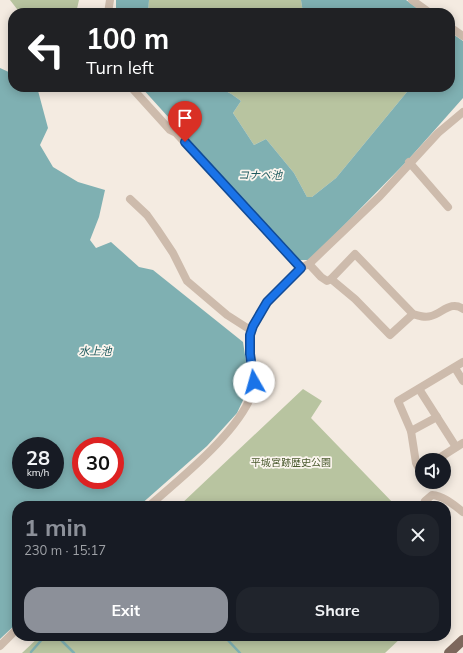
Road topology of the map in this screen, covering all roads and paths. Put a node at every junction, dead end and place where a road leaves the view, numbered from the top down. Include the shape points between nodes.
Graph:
1 (412, 0) edge
2 (423, 8) edge
3 (136, 92) edge
4 (463, 112) edge
5 (409, 162) junction
6 (130, 199) dead end
7 (448, 207) dead end
8 (310, 264) junction
9 (301, 268) junction
10 (331, 279) junction
11 (463, 309) edge
12 (413, 314) junction
13 (252, 331) junction
14 (463, 362) edge
15 (455, 368) junction
16 (463, 381) edge
17 (419, 389) junction
18 (437, 417) junction
19 (411, 432) junction
20 (460, 445) edge
21 (447, 453) edge
22 (415, 457) edge
23 (154, 501) edge
24 (425, 501) dead end
25 (448, 501) edge
26 (451, 503) edge
27 (463, 512) edge
28 (12, 634) edge
29 (463, 640) edge
30 (0, 646) edge
31 (449, 653) edge

1 - 2 street
3 - 9 street
4 - 5 street
5 - 7 street
5 - 8 street via 380,196
6 - 13 street via 157,229 187,281 227,315
8 - 9 street
8 - 10 street via 321,277 327,281
9 - 13 street via 267,302
10 - 12 street via 355,299 390,335
10 - 12 street via 355,254
11 - 12 street via 452,305 431,316 420,317
13 - 23 street via 250,354 254,382 250,399 241,416 217,443
14 - 15 street
15 - 16 street
15 - 17 street
17 - 18 street
17 - 19 street via 398,401
18 - 19 street
18 - 20 street
19 - 22 street
20 - 21 street
24 - 25 street via 432,495 437,495
26 - 27 street
28 - 30 street
29 - 31 main road

